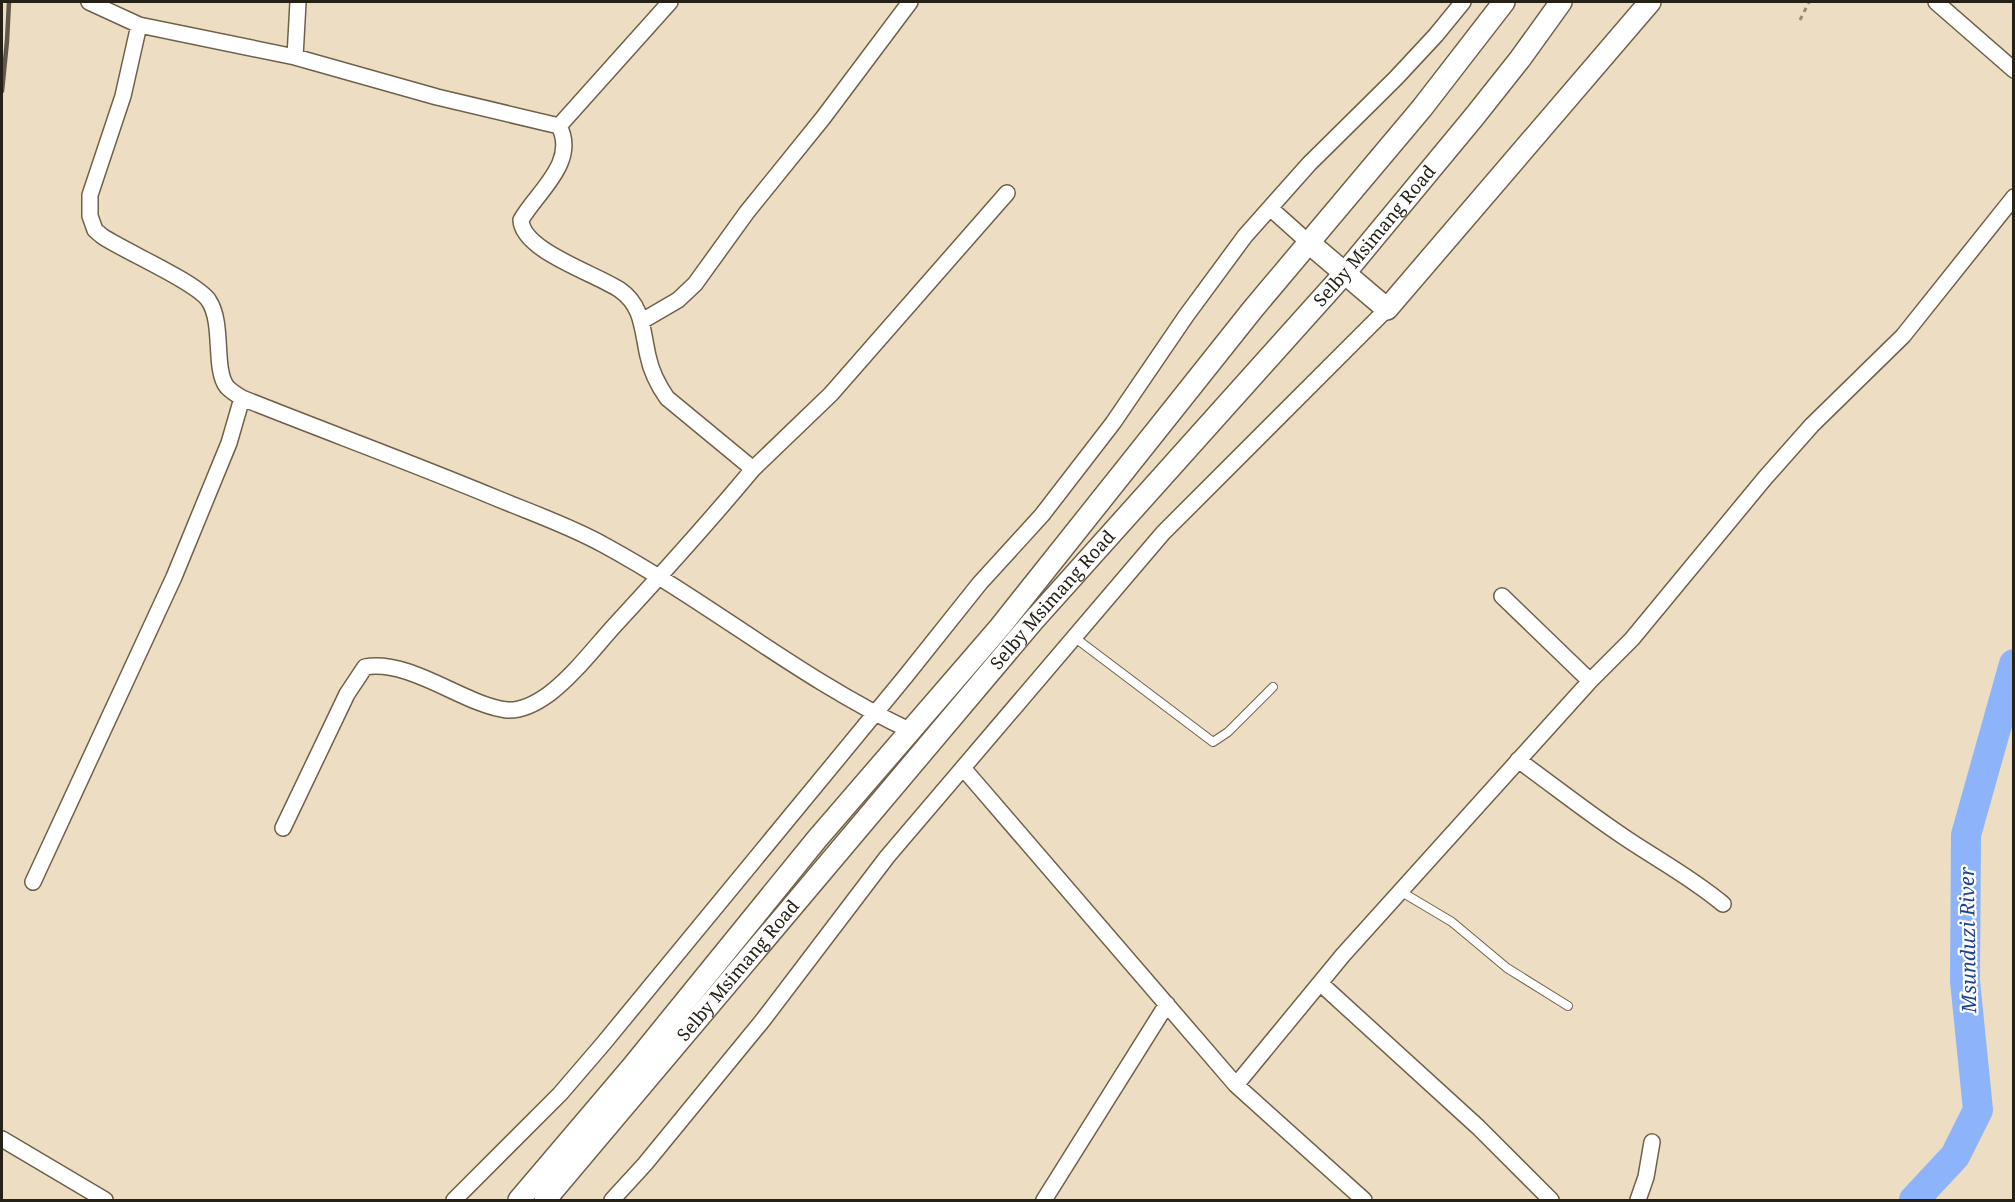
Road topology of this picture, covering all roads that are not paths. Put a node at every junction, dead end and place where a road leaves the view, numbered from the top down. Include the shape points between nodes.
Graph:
1 (89, 2) edge
2 (298, 2) edge
3 (670, 2) edge
4 (910, 2) edge
5 (1463, 2) edge
6 (1504, 2) edge
7 (1561, 2) edge
8 (1650, 2) edge
9 (1936, 2) edge
10 (139, 26) junction
11 (295, 57) junction
12 (2013, 70) edge
13 (559, 126) junction
14 (1007, 193) dead end
15 (2013, 197) edge
16 (1269, 208) junction
17 (1308, 242) junction
18 (1344, 274) junction
19 (1387, 309) junction
20 (642, 321) junction
21 (242, 398) junction
22 (753, 469) junction
23 (659, 577) junction
24 (1502, 596) dead end
25 (1074, 637) junction
26 (1590, 681) junction
27 (1273, 687) dead end
28 (875, 714) junction
29 (911, 731) junction
30 (1518, 760) junction
31 (963, 768) junction
32 (283, 828) dead end
33 (33, 882) dead end
34 (1400, 891) junction
35 (1723, 904) dead end
36 (1320, 983) junction
37 (1167, 1004) junction
38 (1568, 1006) dead end
39 (1236, 1085) junction
40 (2, 1139) edge
41 (1652, 1142) dead end
42 (105, 1200) edge
43 (454, 1200) edge
44 (519, 1200) edge
45 (545, 1200) edge
46 (612, 1200) edge
47 (1044, 1200) edge
48 (1364, 1200) edge
49 (1551, 1200) edge
50 (1638, 1200) edge

1 - 10 street
2 - 11 street
3 - 13 street
4 - 20 street via 695,284 678,300
5 - 16 street via 1436,36
6 - 17 main road, Selby Msimang Road via 1422,108
7 - 18 main road, Selby Msimang Road via 1494,92
8 - 19 main road
9 - 12 street
10 - 11 street
10 - 21 street via 123,96 90,195 90,216 102,236 193,286 208,299 217,324 223,379
11 - 13 street
13 - 20 street via 565,143 561,161 525,212 521,225 540,246 620,290 634,304
14 - 22 street via 831,394
15 - 26 street via 1903,336 1812,425 1632,639
16 - 17 street
16 - 28 street via 1216,274 1113,423 1042,515 980,583
17 - 18 main road
17 - 29 main road, Selby Msimang Road via 1000,627
18 - 19 main road
18 - 45 main road, Selby Msimang Road via 1033,621
19 - 25 street via 1163,533
20 - 22 street via 648,358 658,386 667,398
21 - 23 street via 566,527
21 - 33 street via 229,443 174,577
22 - 23 street
23 - 28 street
23 - 32 street via 551,693 528,706 494,708 413,674 365,667 347,694
24 - 26 street
25 - 27 lane via 1213,742
25 - 31 street
26 - 30 street
28 - 29 street
28 - 43 street via 574,1078
29 - 44 main road, Selby Msimang Road
30 - 34 street
30 - 35 street
31 - 37 street
31 - 46 street via 887,857 763,1020
34 - 36 street
34 - 38 lane via 1452,922 1508,968
36 - 39 street
36 - 49 street via 1479,1127
37 - 39 street
37 - 47 street
39 - 48 street
40 - 42 street
41 - 50 street

